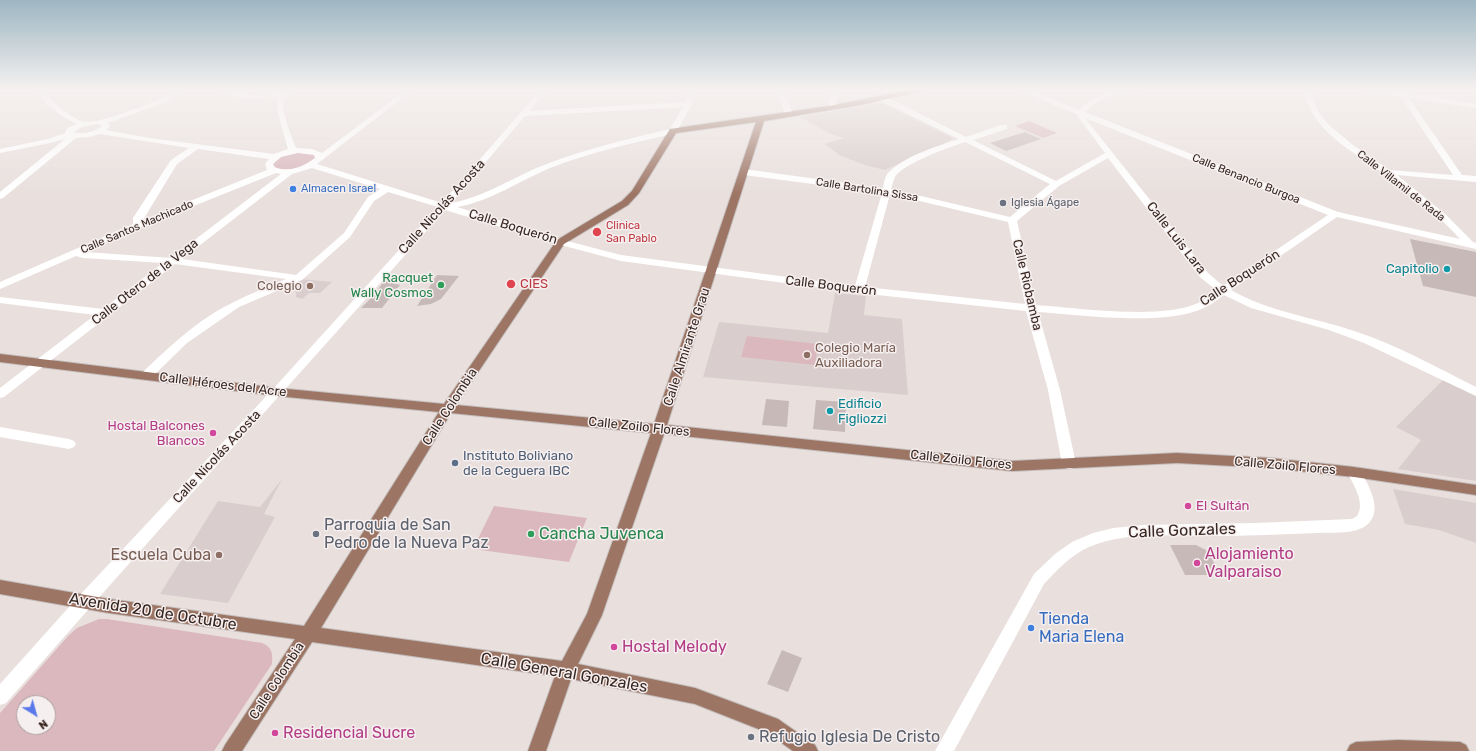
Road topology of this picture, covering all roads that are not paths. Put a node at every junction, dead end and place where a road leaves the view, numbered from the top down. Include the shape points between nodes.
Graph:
1 (84, 124) edge
2 (104, 124) edge
3 (284, 124) edge
4 (366, 124) edge
5 (515, 124) edge
6 (676, 124) edge
7 (720, 124) edge
8 (759, 124) edge
9 (935, 124) edge
10 (1086, 124) edge
11 (1108, 124) edge
12 (1326, 124) edge
13 (1423, 124) edge
14 (1004, 128) dead end
15 (98, 131) junction
16 (672, 131) junction
17 (72, 135) junction
18 (967, 140) junction
19 (195, 147) junction
20 (0, 151) edge
21 (293, 151) junction
22 (1109, 154) junction
23 (276, 157) junction
24 (320, 158) junction
25 (311, 166) junction
26 (275, 170) junction
27 (290, 171) junction
28 (744, 172) junction
29 (1387, 172) junction
30 (1460, 178) junction
31 (1476, 179) edge
32 (1056, 184) junction
33 (386, 189) junction
34 (888, 191) junction
35 (0, 196) edge
36 (443, 206) junction
37 (1335, 214) junction
38 (1012, 220) junction
39 (138, 225) junction
40 (560, 242) junction
41 (1473, 246) edge
42 (77, 253) junction
43 (173, 261) junction
44 (712, 271) junction
45 (298, 278) junction
46 (0, 286) edge
47 (859, 290) junction
48 (1223, 291) junction
49 (0, 300) edge
50 (1031, 308) junction
51 (105, 314) junction
52 (0, 358) edge
53 (42, 363) junction
54 (146, 376) junction
55 (277, 392) junction
56 (1476, 392) edge
57 (0, 394) edge
58 (447, 409) junction
59 (660, 429) junction
60 (0, 432) edge
61 (69, 444) dead end
62 (1069, 464) junction
63 (1354, 472) junction
64 (1476, 490) edge
65 (0, 587) edge
66 (84, 602) junction
67 (307, 634) junction
68 (566, 670) junction
69 (0, 697) edge
70 (231, 751) edge
71 (537, 751) edge
72 (809, 751) edge
73 (944, 751) edge
74 (1356, 751) edge
75 (1460, 751) edge

1 - 17 street via 70,130
2 - 15 street via 106,126
3 - 21 street
4 - 24 street
5 - 36 street, Calle Nicolás Acosta
6 - 16 street, Calle Colombia
7 - 16 main road
8 - 28 main road, Calle Almirante Grau
9 - 18 street
10 - 22 street, Calle Luis Lara
11 - 37 street, Calle Benancio Burgoa
12 - 29 street, Calle Villamil de Rada via 1346,143
13 - 30 street
14 - 18 street
15 - 17 street
15 - 19 street
16 - 36 street via 584,154 542,169 468,203
16 - 40 main road, Calle Colombia via 635,193 625,203
17 - 20 street
17 - 35 street
18 - 32 street
18 - 34 street via 915,158 901,166 891,175
19 - 23 street
19 - 39 street via 174,162 138,218
21 - 23 street
21 - 24 street via 313,151 318,153
22 - 32 street
22 - 48 street, Calle Luis Lara via 1204,274
23 - 26 street via 269,164 270,168
24 - 25 street
25 - 27 street
25 - 33 street, Calle Boquerón
26 - 27 street
26 - 39 street, Calle Santos Machicado
27 - 43 street, Calle Otero de la Vega
28 - 34 street, Calle Bartolina Sissa
28 - 44 main road, Calle Almirante Grau
29 - 30 street
29 - 41 street, Calle Villamil de Rada
30 - 31 street
32 - 38 street
33 - 36 street, Calle Boquerón
33 - 45 street via 371,199 347,234
34 - 38 street, Calle Bartolina Sissa
34 - 47 street
36 - 40 street, Calle Boquerón
36 - 55 street, Calle Nicolás Acosta
37 - 41 street, Calle Benancio Burgoa
37 - 48 street, Calle Boquerón
38 - 50 street, Calle Riobamba
39 - 42 street, Calle Santos Machicado
40 - 44 street, Calle Boquerón via 621,258
40 - 58 main road, Calle Colombia
42 - 43 street
42 - 46 street, Calle Santos Machicado
43 - 45 street
43 - 51 street, Calle Otero de la Vega
44 - 47 street, Calle Boquerón
44 - 59 main road, Calle Almirante Grau
45 - 54 street via 235,305 183,340
47 - 50 street, Calle Boquerón
48 - 50 street, Calle Boquerón via 1202,305 1180,312 1130,315
48 - 56 street, Calle Luis Lara via 1267,310 1351,334 1406,357
49 - 51 street
50 - 62 street, Calle Riobamba via 1054,390
51 - 53 street, Calle Otero de la Vega
52 - 53 main road, Calle Héroes del Acre
53 - 54 main road, Calle Héroes del Acre
53 - 57 street, Calle Otero de la Vega
54 - 55 main road, Calle Héroes del Acre
55 - 58 main road, Calle Héroes del Acre
55 - 66 street, Calle Nicolás Acosta
58 - 59 main road, Calle Zoilo Flores
58 - 67 main road, Calle Colombia via 322,614
59 - 62 main road, Calle Zoilo Flores via 1012,466
59 - 68 main road, Calle Almirante Grau via 594,616
60 - 61 street
62 - 63 main road, Calle Zoilo Flores via 1177,458 1270,463
63 - 64 main road, Calle Zoilo Flores
63 - 73 street, Calle Gonzales via 1368,502 1367,513 1355,524 1332,527 1141,530 1104,536 1068,552 1039,579
65 - 66 main road, Avenida 20 de Octubre
66 - 67 main road, Avenida 20 de Octubre
66 - 69 street, Calle Nicolás Acosta
67 - 68 main road, Calle General Gonzales
67 - 70 main road, Calle Colombia
68 - 71 main road, Calle Almirante Grau
68 - 72 main road, Calle General Gonzales via 695,696 772,725
74 - 75 main road

